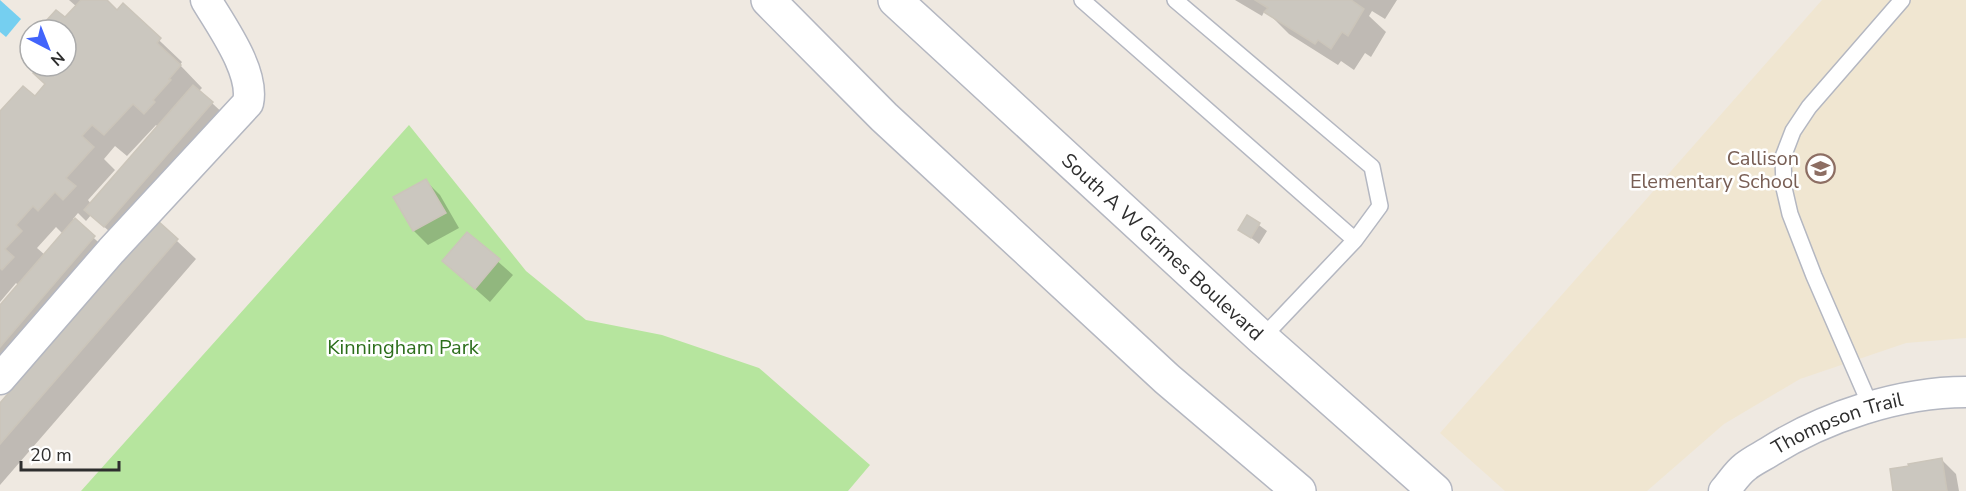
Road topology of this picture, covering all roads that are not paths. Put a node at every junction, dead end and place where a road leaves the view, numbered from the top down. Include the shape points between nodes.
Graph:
1 (206, 0) edge
2 (768, 0) edge
3 (895, 0) edge
4 (1082, 0) edge
5 (1175, 0) edge
6 (1902, 0) edge
7 (1355, 240) junction
8 (1262, 338) junction
9 (0, 379) edge
10 (1966, 392) edge
11 (1871, 406) junction
12 (1299, 491) edge
13 (1435, 491) edge
14 (1724, 491) edge

1 - 9 street via 241,61 250,93 248,103
2 - 12 main road via 884,117 1167,379
3 - 8 main road, South A W Grimes Boulevard
4 - 7 lane
5 - 7 lane via 1372,167 1380,206
6 - 11 lane via 1809,107 1793,131 1783,157 1790,214
7 - 8 lane
8 - 13 main road, South A W Grimes Boulevard
10 - 11 street, Thompson Trail via 1944,392
11 - 14 street, Thompson Trail via 1788,440 1745,467

